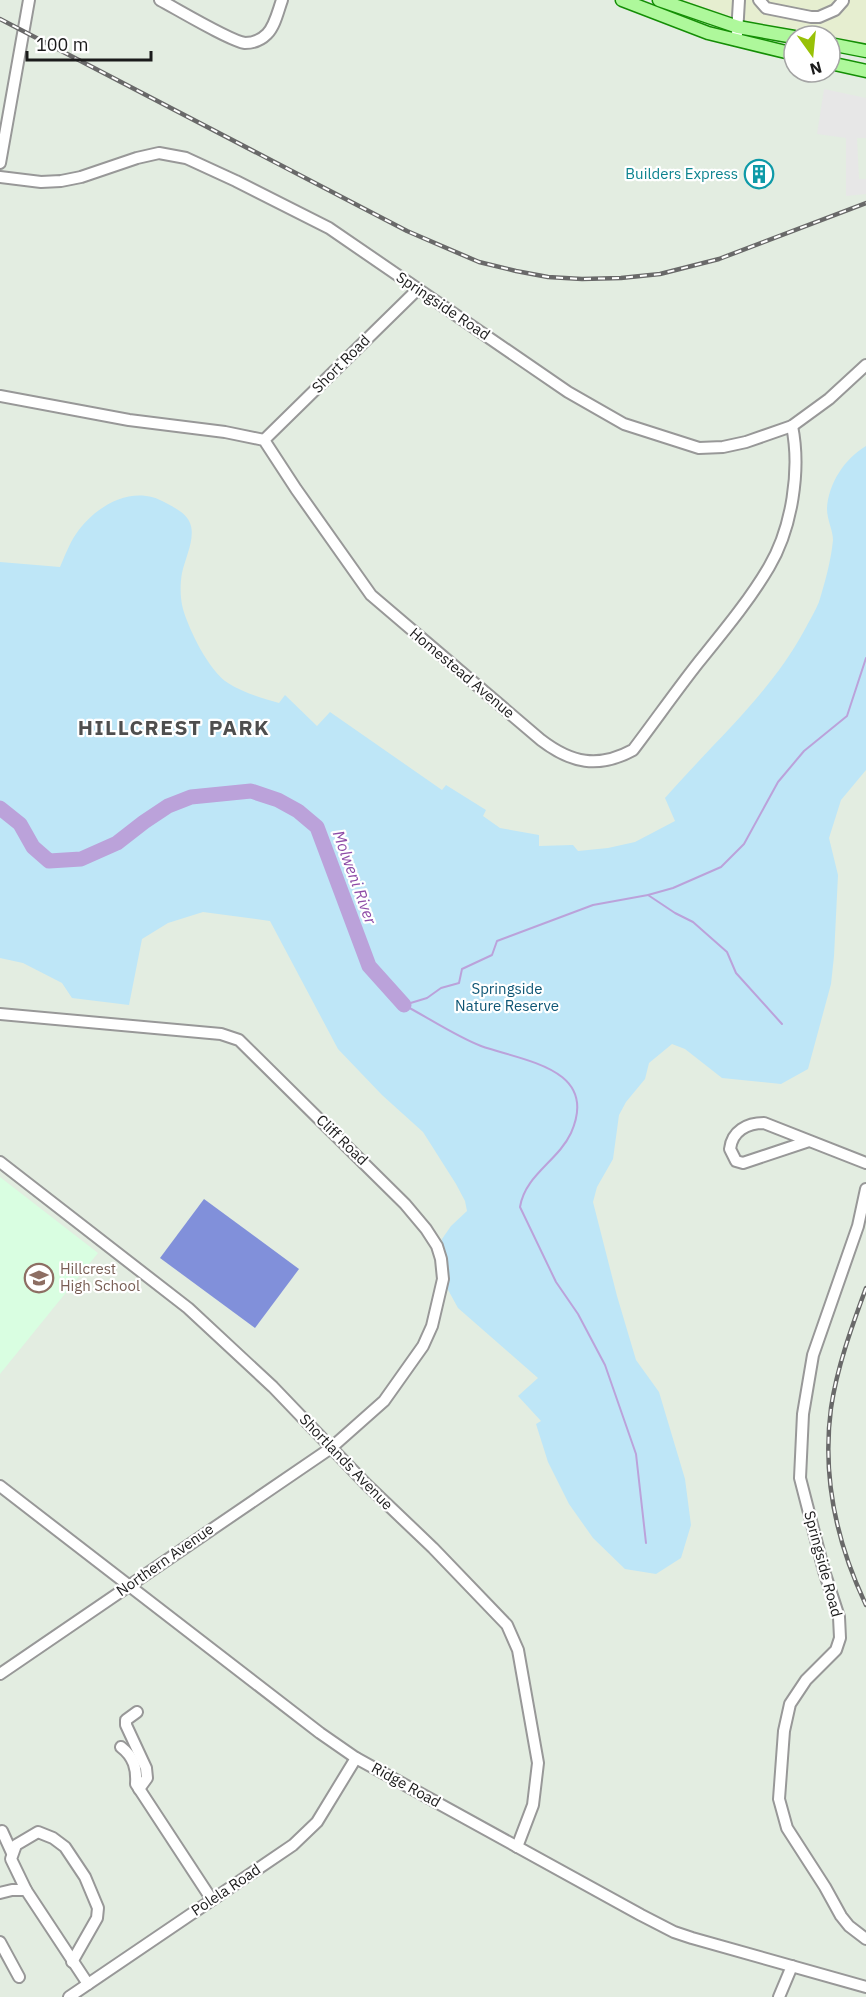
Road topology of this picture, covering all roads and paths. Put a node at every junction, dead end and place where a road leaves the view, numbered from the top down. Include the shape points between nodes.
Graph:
1 (29, 0) edge
2 (160, 0) edge
3 (282, 0) edge
4 (622, 0) edge
5 (659, 0) edge
6 (739, 0) edge
7 (759, 0) edge
8 (842, 0) edge
9 (738, 27) junction
10 (782, 35) edge
11 (736, 41) junction
12 (842, 46) edge
13 (782, 51) edge
14 (866, 51) edge
15 (842, 66) edge
16 (866, 71) edge
17 (0, 163) edge
18 (0, 177) edge
19 (417, 289) junction
20 (866, 365) edge
21 (0, 396) edge
22 (792, 426) junction
23 (264, 440) junction
24 (0, 1014) edge
25 (809, 1141) junction
26 (0, 1162) edge
27 (866, 1163) edge
28 (866, 1189) edge
29 (331, 1448) junction
30 (0, 1486) edge
31 (129, 1585) junction
32 (0, 1674) edge
33 (137, 1712) dead end
34 (121, 1748) dead end
35 (356, 1758) junction
36 (139, 1789) junction
37 (2, 1831) dead end
38 (517, 1847) junction
39 (12, 1853) junction
40 (26, 1890) junction
41 (0, 1893) edge
42 (212, 1900) junction
43 (866, 1939) edge
44 (0, 1942) edge
45 (72, 1962) junction
46 (792, 1966) junction
47 (20, 1977) dead end
48 (88, 1984) junction
49 (866, 1987) edge
50 (69, 1997) edge
51 (779, 1997) edge

1 - 17 street
2 - 3 street via 248,43 269,33
4 - 11 main road
5 - 9 main road
6 - 9 street
7 - 8 street via 766,8 811,17 835,10
9 - 10 main road
9 - 11 street
11 - 13 main road
12 - 14 main road
15 - 16 main road
18 - 19 street, Springside Road via 61,181 159,153 177,155 329,228
19 - 22 street, Springside Road via 568,392 624,424 699,448 746,442
19 - 23 street, Short Road
20 - 22 street, Springside Road via 821,406
21 - 23 street
22 - 23 street, Homestead Avenue via 797,457 792,503 770,566 633,750 602,761 568,758 554,750 380,604 364,587
24 - 29 street, Cliff Road via 233,1036 386,1183 426,1229 439,1252 443,1270 432,1326 416,1357 384,1401
25 - 25 street via 743,1163 736,1161 730,1149 732,1138 741,1129 757,1123
25 - 27 street
26 - 29 street, Shortlands Avenue via 188,1308 242,1356
28 - 43 street, Springside Road via 858,1226 813,1355 802,1414 800,1478 839,1617 840,1638 836,1650 793,1699 784,1731 779,1799 787,1828 841,1916
29 - 31 street, Northern Avenue
29 - 38 street, Shortlands Avenue via 496,1611 514,1637 538,1763 533,1805
30 - 31 street, Ridge Road
31 - 32 street, Northern Avenue
31 - 35 street, Ridge Road
33 - 36 street via 126,1720 126,1725 146,1768 147,1778
34 - 36 street via 135,1764
35 - 38 street, Ridge Road
35 - 42 street, Polela Road via 310,1831
36 - 42 street
37 - 39 street
38 - 46 street, Ridge Road via 674,1932
39 - 40 street via 11,1859
39 - 45 street via 16,1845 38,1832 60,1842 85,1877 98,1908 97,1918
40 - 41 street
40 - 45 street
42 - 48 street, Polela Road
44 - 47 street
45 - 48 street
46 - 49 street, Ridge Road
46 - 51 street
48 - 50 street, Polela Road

